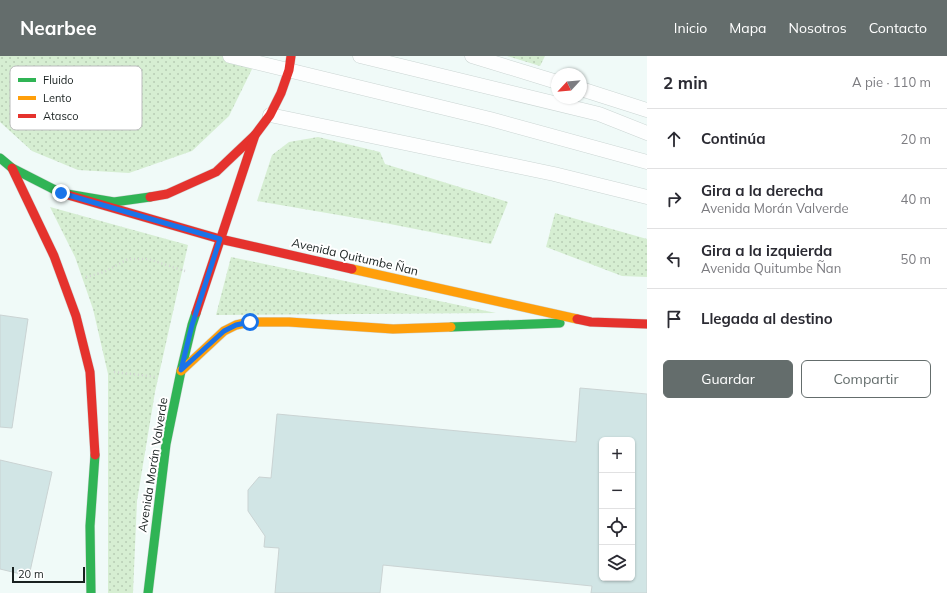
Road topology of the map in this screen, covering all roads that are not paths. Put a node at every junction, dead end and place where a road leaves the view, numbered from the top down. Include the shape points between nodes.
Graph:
1 (230, 56) edge
2 (291, 56) edge
3 (360, 56) edge
4 (472, 56) edge
5 (289, 70) junction
6 (551, 80) edge
7 (587, 91) edge
8 (647, 110) edge
9 (270, 115) junction
10 (647, 133) edge
11 (255, 135) junction
12 (0, 158) edge
13 (647, 162) edge
14 (12, 168) junction
15 (61, 193) junction
16 (647, 197) edge
17 (220, 239) junction
18 (591, 322) junction
19 (647, 324) edge
20 (181, 370) junction
21 (91, 593) edge
22 (148, 593) edge

1 - 5 lane
2 - 5 main road
3 - 10 lane via 598,114
4 - 6 lane
5 - 9 main road
5 - 13 lane via 490,119
7 - 8 lane
9 - 11 main road
9 - 16 lane via 554,174
11 - 15 main road via 216,172 167,194 114,202
11 - 17 main road, Avenida Morán Valverde
12 - 14 main road
14 - 15 main road
14 - 21 main road via 54,256 76,316 90,372 96,451 90,526
15 - 17 main road, Avenida Quitumbe Ñan
17 - 18 main road, Avenida Quitumbe Ñan
17 - 20 main road, Avenida Morán Valverde via 192,325
18 - 19 main road, Avenida Quitumbe Ñan
18 - 20 main road via 393,329 250,322 224,331
20 - 22 main road, Avenida Morán Valverde via 166,444

